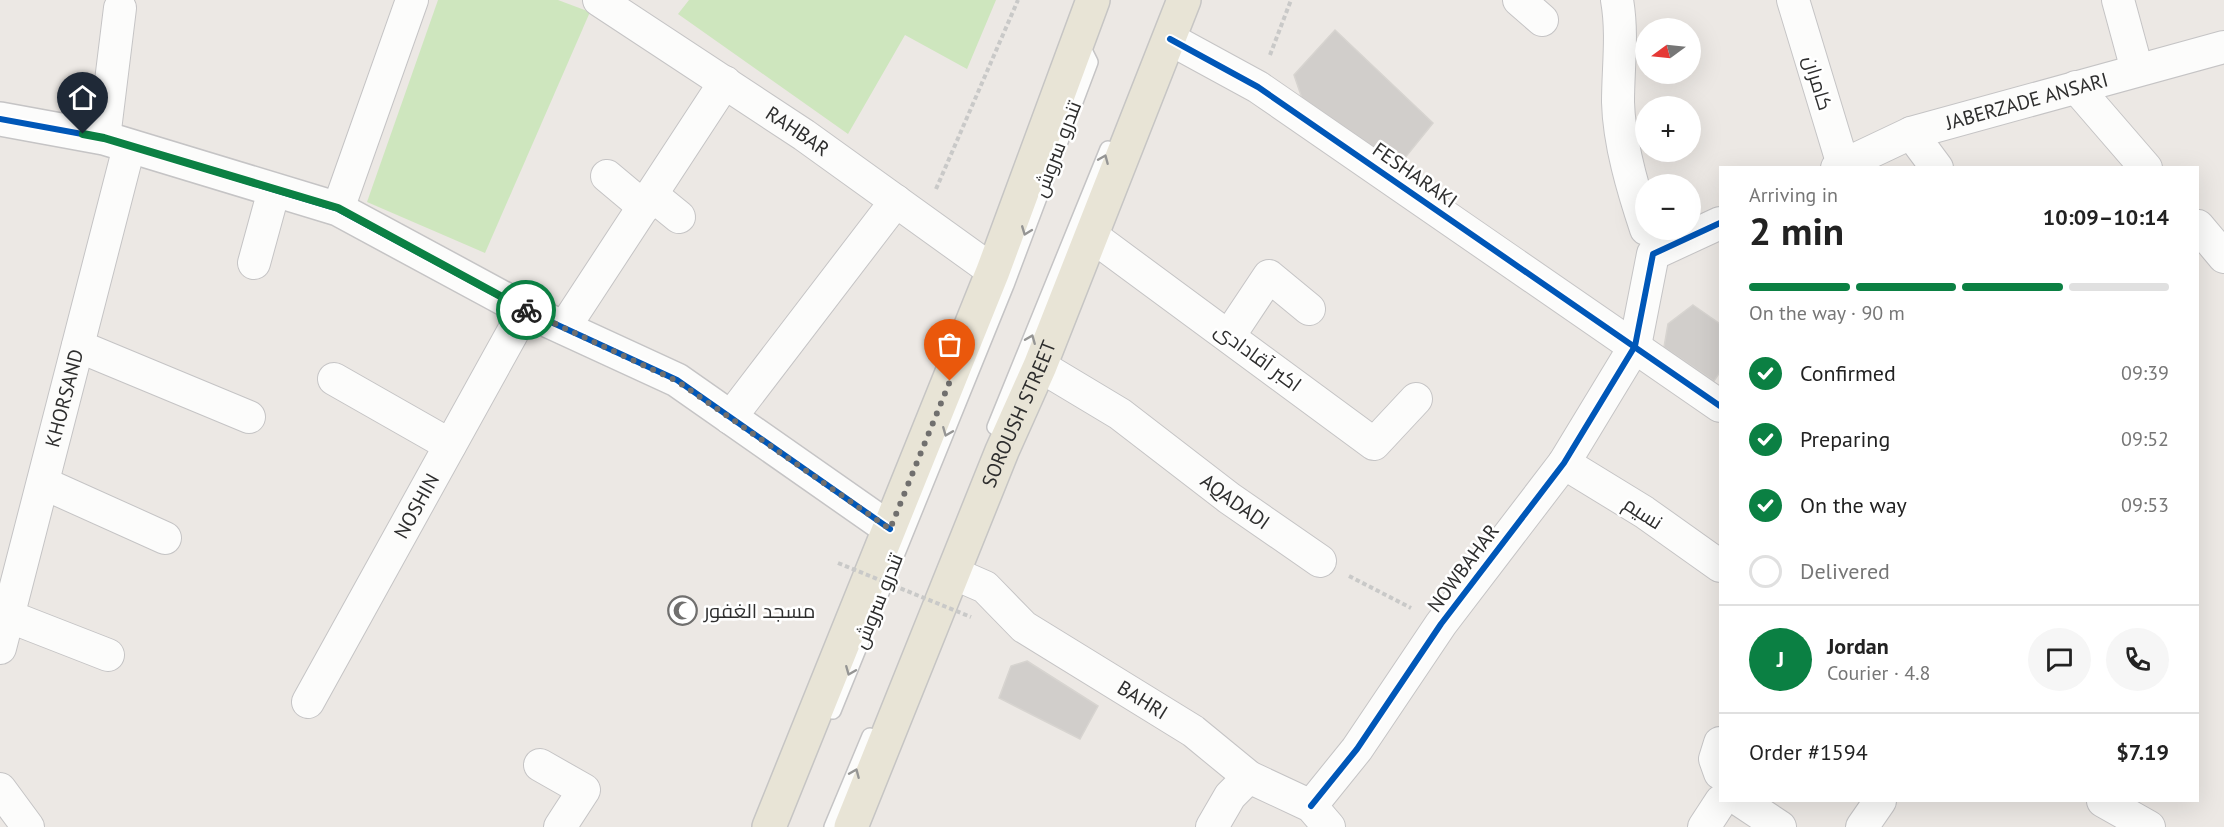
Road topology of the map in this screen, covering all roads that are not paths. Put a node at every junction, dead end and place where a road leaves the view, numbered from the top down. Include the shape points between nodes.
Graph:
1 (412, 0) edge
2 (599, 0) edge
3 (1093, 0) edge
4 (1617, 0) edge
5 (1793, 0) edge
6 (2118, 0) edge
7 (120, 8) dead end
8 (1175, 27) edge
9 (1079, 39) junction
10 (2224, 47) edge
11 (2137, 70) junction
12 (725, 82) junction
13 (2076, 87) junction
14 (0, 119) edge
15 (1911, 133) junction
16 (116, 143) junction
17 (1840, 166) edge
18 (1842, 166) edge
19 (1936, 166) edge
20 (2144, 166) edge
21 (607, 176) dead end
22 (274, 190) junction
23 (1635, 195) edge
24 (648, 201) junction
25 (896, 201) junction
26 (338, 208) junction
27 (679, 217) dead end
28 (1719, 223) edge
29 (1701, 227) edge
30 (2199, 227) edge
31 (1092, 236) junction
32 (1648, 240) edge
33 (2224, 257) edge
34 (254, 263) dead end
35 (993, 271) junction
36 (1309, 309) dead end
37 (525, 310) junction
38 (564, 328) junction
39 (1229, 336) junction
40 (78, 346) junction
41 (1635, 346) junction
42 (1040, 366) junction
43 (334, 379) dead end
44 (1416, 399) dead end
45 (1719, 405) edge
46 (249, 417) dead end
47 (730, 417) junction
48 (450, 445) junction
49 (1564, 463) junction
50 (43, 483) junction
51 (890, 529) junction
52 (165, 538) dead end
53 (1320, 561) road end
54 (1719, 565) edge
55 (953, 573) junction
56 (8, 616) junction
57 (0, 648) edge
58 (108, 654) dead end
59 (889, 691) dead end
60 (308, 702) dead end
61 (876, 721) dead end
62 (828, 723) dead end
63 (1719, 747) edge
64 (540, 765) dead end
65 (1719, 770) edge
66 (1249, 777) junction
67 (1, 792) edge
68 (1720, 802) edge
69 (1742, 802) edge
70 (1879, 802) edge
71 (2105, 802) edge
72 (1320, 817) edge
73 (28, 827) edge
74 (560, 827) edge
75 (769, 827) edge
76 (832, 827) edge
77 (851, 827) edge
78 (1212, 827) edge
79 (1704, 827) edge
80 (1780, 827) edge
81 (1862, 827) edge
82 (2149, 827) edge

1 - 26 street
2 - 12 street, RAHBAR
3 - 9 main road
4 - 23 street via 1618,105
5 - 17 street, کامران
6 - 11 street
7 - 16 street, KHORSAND
8 - 31 main road, SOROUSH STREET
8 - 41 street, FESHARAKI
59 -> 8 lane via 1137,81
9 - 35 main road
9 -> 62 lane, تندرو سروش via 1090,62 1006,285
10 - 11 street, JABERZADE ANSARI
11 - 13 street, JABERZADE ANSARI
12 - 24 street
12 - 25 street, RAHBAR
13 - 15 street, JABERZADE ANSARI
13 - 20 street
14 - 16 street
15 - 18 street, JABERZADE ANSARI
15 - 19 street
16 - 22 street
16 - 40 street, KHORSAND
21 - 24 street
22 - 26 street
22 - 34 street
24 - 27 street
24 - 38 street
25 - 35 street, RAHBAR
25 - 47 street
26 - 37 street
28 - 29 street
30 - 33 street
31 - 39 street, اکبر آقادادی
31 - 42 main road, SOROUSH STREET
32 - 41 street
35 - 51 main road
36 - 39 street via 1269,276
37 - 38 street
37 - 48 street, NOSHIN
38 - 47 street via 677,381
39 - 44 street, اکبر آقادادی via 1374,444
40 - 46 street
40 - 50 street, KHORSAND
41 - 45 street, FESHARAKI
41 - 49 street, NOWBAHAR
42 - 53 street, AQADADI via 1120,414 1229,498
42 - 55 main road, SOROUSH STREET
43 - 48 street
47 - 51 street
48 - 60 street, NOSHIN
49 - 54 street, نسیم via 1644,512
49 - 72 street, NOWBAHAR via 1442,624 1357,749
50 - 52 street
50 - 56 street, KHORSAND
51 - 75 main road
55 - 66 street, BAHRI via 985,587 1024,627 1193,731
55 - 77 main road, SOROUSH STREET
56 - 57 street, KHORSAND
56 - 58 street
76 -> 61 lane
63 - 65 street
64 - 74 street via 584,790
66 - 72 street, BAHRI
66 - 78 street via 1230,796
67 - 73 street
68 - 79 street
69 - 80 street
70 - 81 street
71 - 82 street

